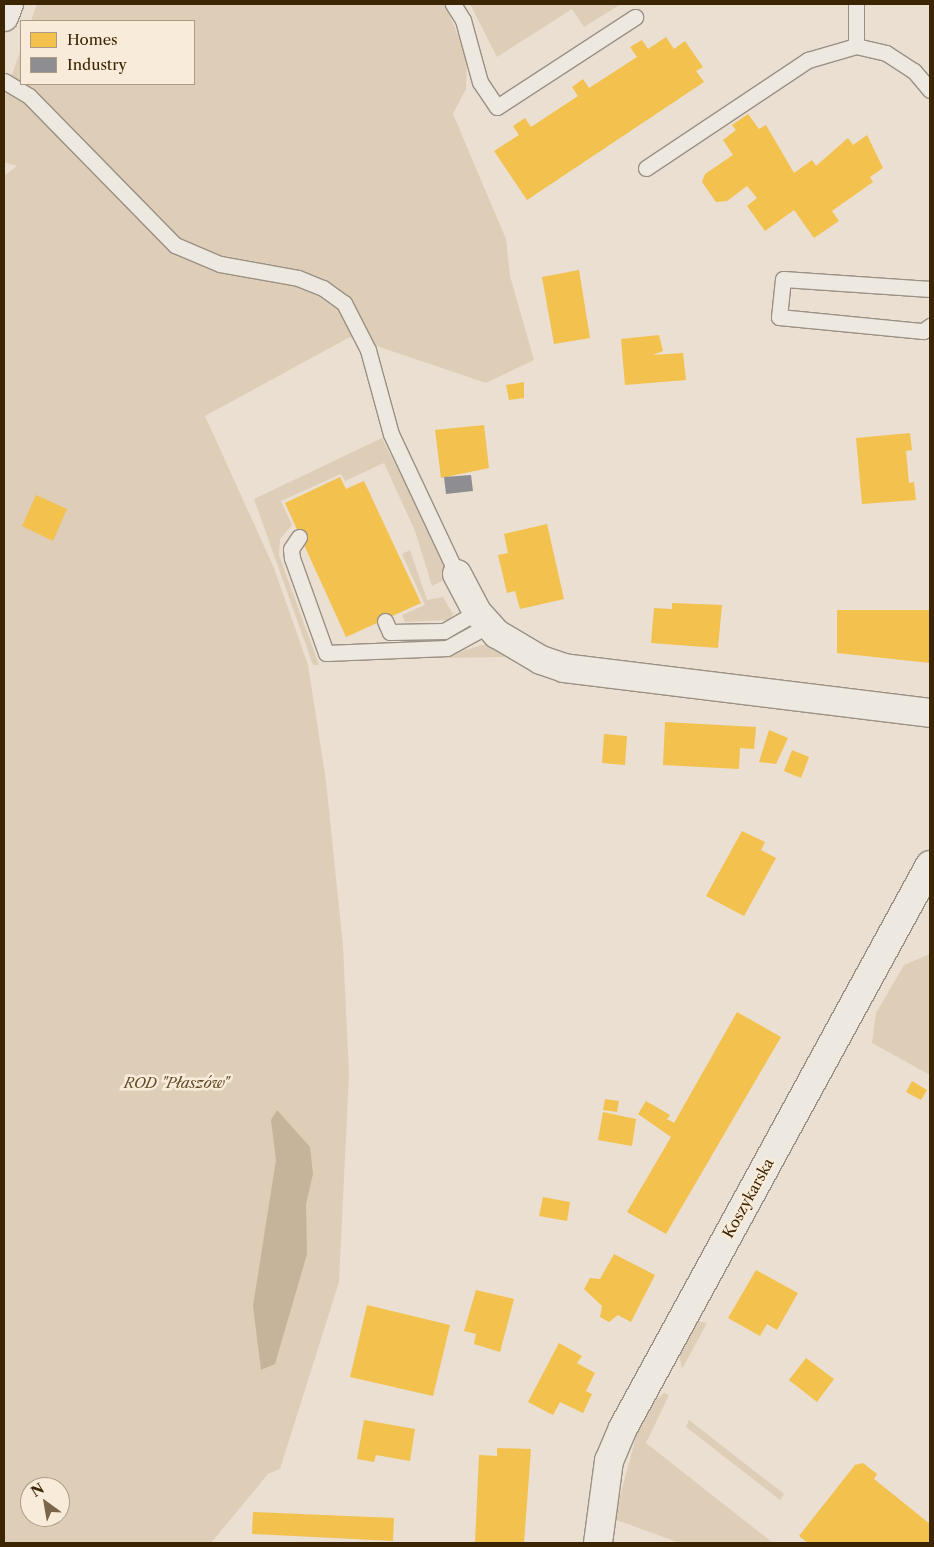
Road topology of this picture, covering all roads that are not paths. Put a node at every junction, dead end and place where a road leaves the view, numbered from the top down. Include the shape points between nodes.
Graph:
1 (8, 4) edge
2 (453, 4) edge
3 (856, 4) edge
4 (4, 17) edge
5 (634, 17) dead end
6 (856, 46) junction
7 (4, 81) edge
8 (930, 90) edge
9 (646, 168) dead end
10 (930, 289) edge
11 (930, 326) edge
12 (299, 537) dead end
13 (457, 574) joint
14 (483, 618) junction
15 (385, 621) dead end
16 (930, 713) edge
17 (930, 864) edge
18 (598, 1543) edge

1 - 4 street
2 - 5 lane via 463,20 480,82 497,107
3 - 6 lane
6 - 8 lane via 886,53 914,71
6 - 9 lane via 808,60
7 - 13 lane via 29,96 175,245 220,264 298,278 323,288 344,303 368,350 391,434
10 - 11 lane via 783,279 779,317 923,331
12 - 14 lane via 291,549 292,558 326,653 447,648
13 - 14 street
14 - 15 lane via 444,632 390,632
14 - 16 street via 518,648 564,668
17 - 18 street, Koszykarska via 623,1428 609,1461

